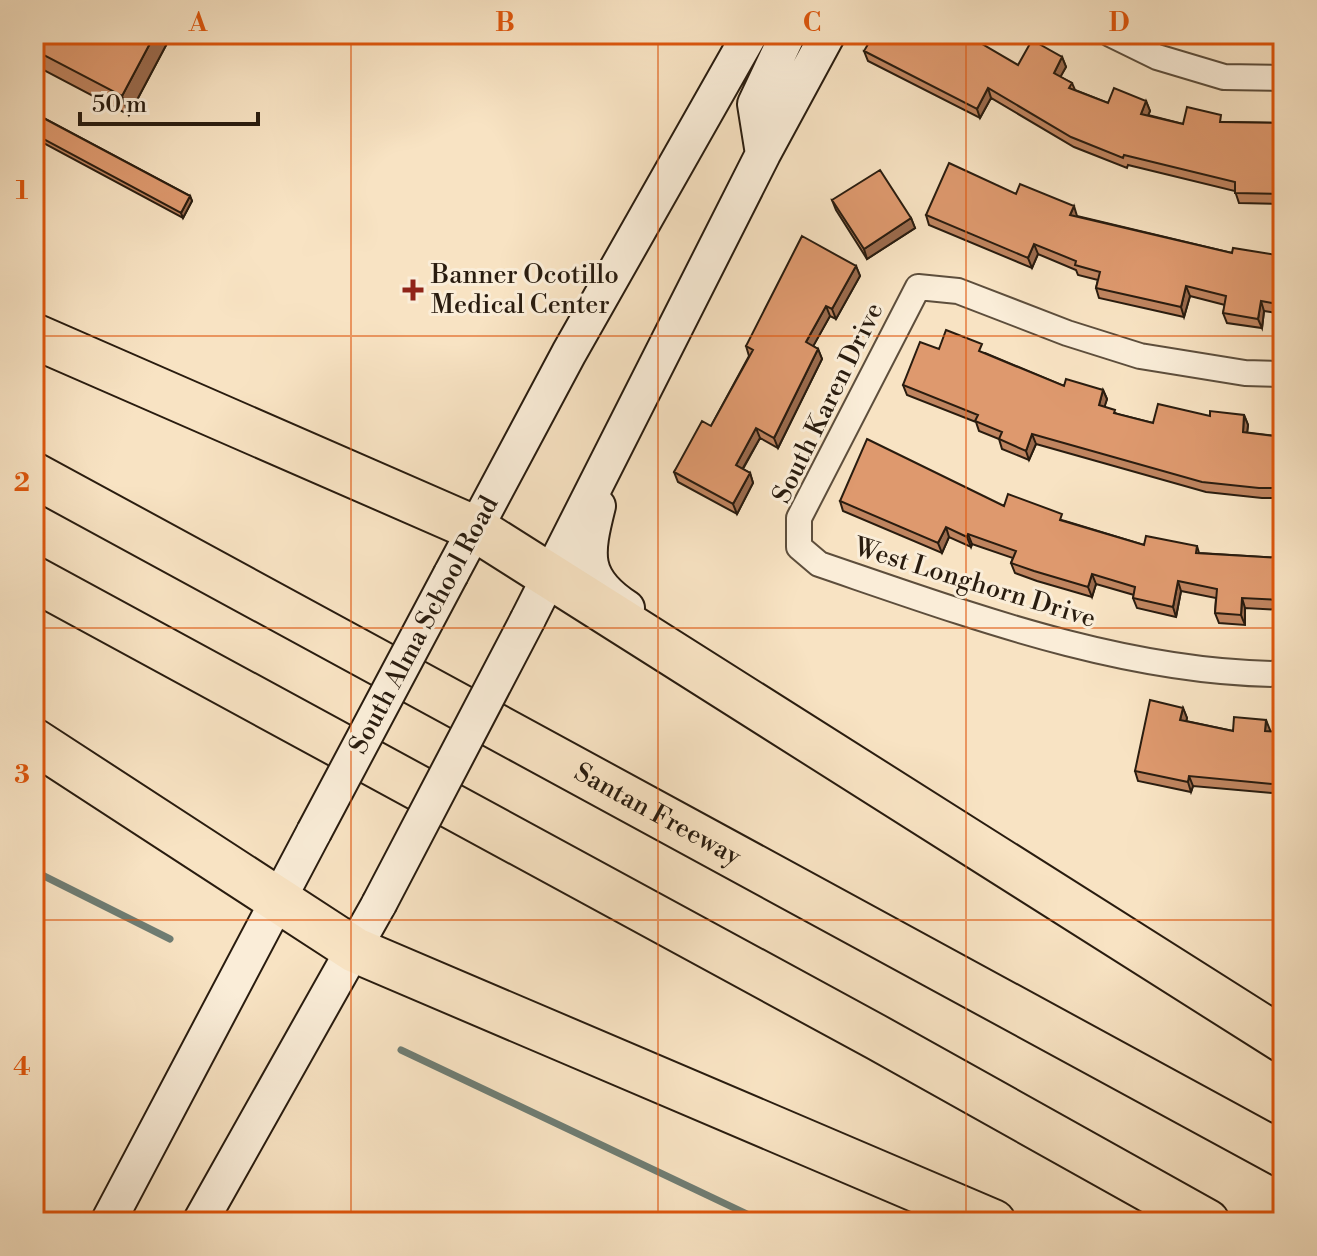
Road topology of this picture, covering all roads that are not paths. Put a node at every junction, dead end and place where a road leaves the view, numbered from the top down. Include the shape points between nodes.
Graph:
1 (750, 34) edge
2 (788, 34) edge
3 (828, 34) edge
4 (1110, 34) edge
5 (1283, 78) edge
6 (763, 154) junction
7 (34, 336) edge
8 (1283, 374) edge
9 (610, 457) junction
10 (34, 475) edge
11 (474, 528) junction
12 (799, 547) joint
13 (550, 577) junction
14 (34, 579) edge
15 (1283, 674) edge
16 (34, 741) edge
17 (963, 838) junction
18 (276, 901) junction
19 (355, 950) junction
20 (1283, 1040) edge
21 (1283, 1155) edge
22 (108, 1222) edge
23 (200, 1222) edge
24 (993, 1222) edge
25 (1207, 1222) edge

1 - 11 main road, South Alma School Road
2 - 6 main road via 755,104
3 - 6 main road
4 - 5 street via 1157,57 1224,77
6 - 9 main road
7 - 11 highway
8 - 12 street, South Karen Drive via 1140,356 958,291 918,287 799,518
9 - 13 main road
9 - 17 main road via 590,538 592,572 603,592 913,790
10 - 21 highway, Santan Freeway
11 - 13 highway
11 - 18 main road, South Alma School Road, bridge
12 - 15 street, West Longhorn Drive via 819,564 1075,645 1239,674
13 - 17 highway
13 - 19 main road, bridge
14 - 25 highway
16 - 18 highway
17 - 20 highway
18 - 19 highway
18 - 22 main road, South Alma School Road
19 - 23 main road
19 - 24 highway

